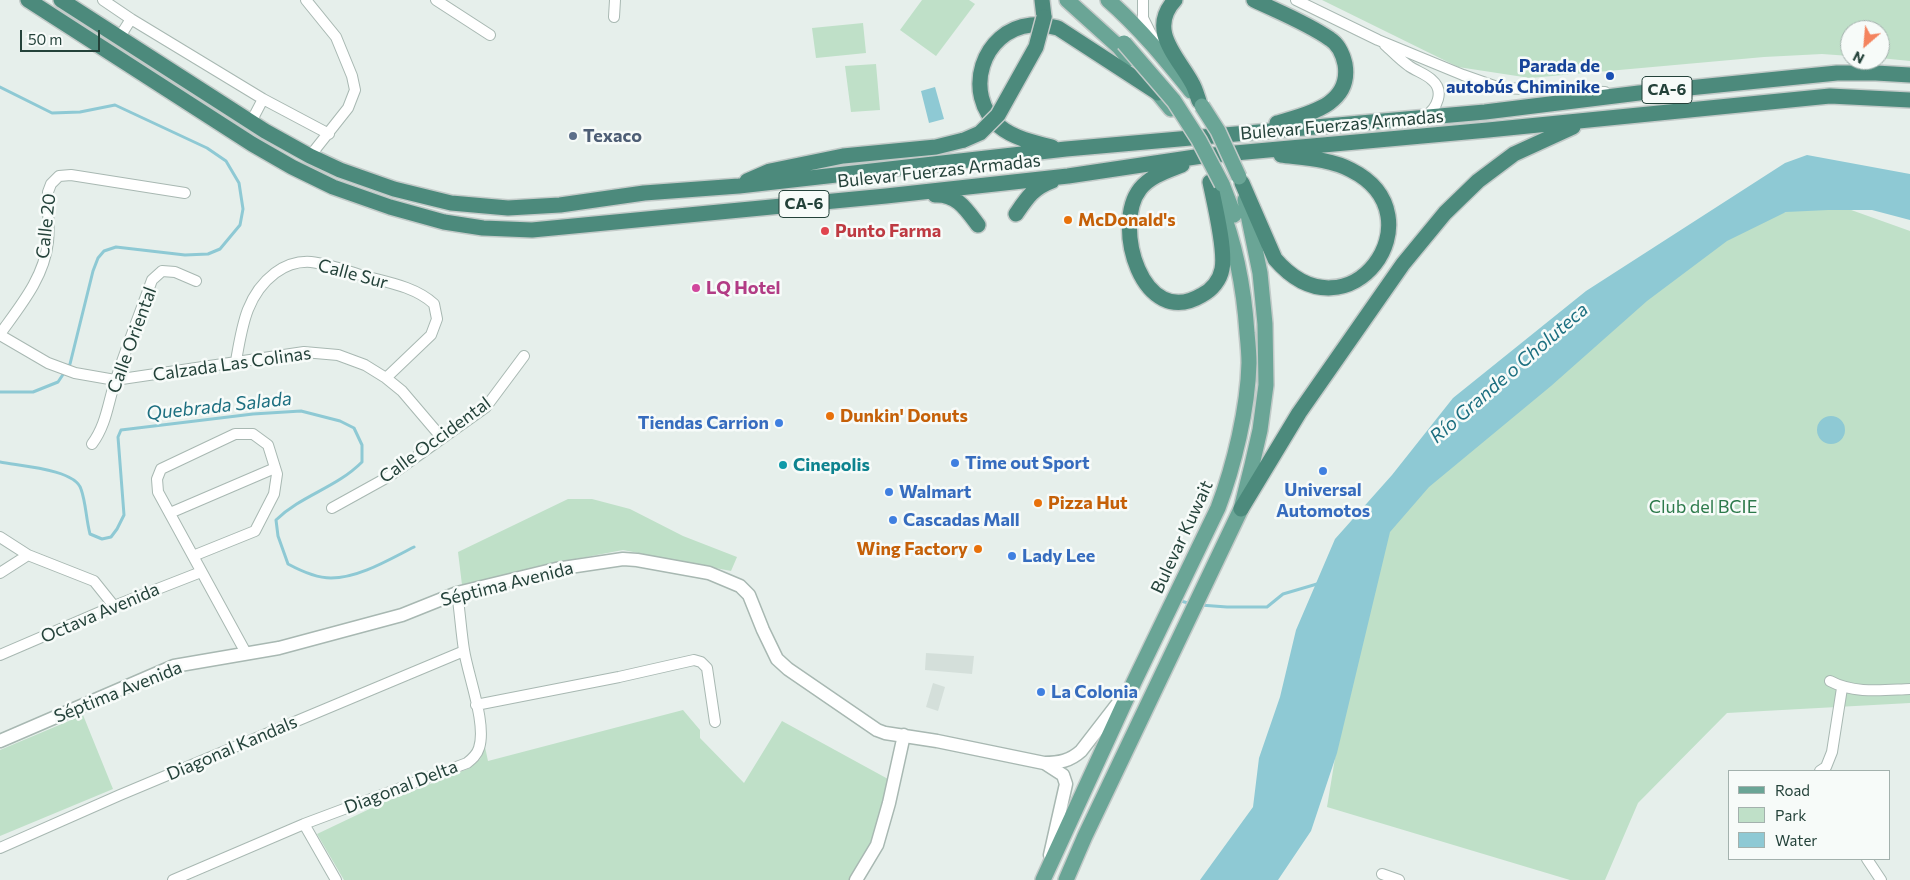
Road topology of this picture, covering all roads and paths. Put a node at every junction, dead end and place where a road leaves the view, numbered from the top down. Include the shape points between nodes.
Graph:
1 (28, 0) edge
2 (61, 0) edge
3 (102, 0) edge
4 (306, 0) edge
5 (436, 0) edge
6 (615, 0) edge
7 (1042, 0) edge
8 (1067, 0) edge
9 (1079, 0) edge
10 (1098, 0) edge
11 (1108, 0) edge
12 (1143, 0) edge
13 (1175, 0) edge
14 (1254, 0) edge
15 (1296, 0) edge
16 (614, 16) dead end
17 (131, 19) junction
18 (490, 34) dead end
19 (119, 38) junction
20 (1378, 40) junction
21 (1150, 43) junction
22 (1162, 54) junction
23 (1910, 76) edge
24 (1639, 92) junction
25 (1158, 93) junction
26 (263, 99) junction
27 (1910, 100) edge
28 (1201, 104) junction
29 (1425, 116) junction
30 (1591, 120) junction
31 (251, 122) junction
32 (1250, 132) junction
33 (328, 134) junction
34 (1066, 149) junction
35 (1252, 152) junction
36 (310, 156) junction
37 (1202, 156) junction
38 (1068, 176) junction
39 (1214, 180) junction
40 (1240, 180) junction
41 (739, 186) junction
42 (185, 194) dead end
43 (886, 196) junction
44 (1016, 214) dead end
45 (978, 225) dead end
46 (196, 281) dead end
47 (0, 335) edge
48 (524, 356) dead end
49 (236, 362) junction
50 (386, 378) junction
51 (115, 380) junction
52 (442, 438) junction
53 (92, 444) dead end
54 (275, 468) junction
55 (332, 508) dead end
56 (1241, 509) junction
57 (170, 513) junction
58 (0, 537) edge
59 (28, 555) junction
60 (193, 556) junction
61 (201, 572) junction
62 (0, 573) edge
63 (457, 593) junction
64 (114, 606) junction
65 (464, 650) junction
66 (246, 653) junction
67 (0, 655) edge
68 (1830, 681) dead end
69 (1134, 682) junction
70 (1842, 688) junction
71 (1910, 689) edge
72 (476, 705) junction
73 (715, 722) dead end
74 (904, 735) junction
75 (0, 741) edge
76 (1044, 763) junction
77 (1822, 770) edge
78 (304, 824) junction
79 (0, 848) edge
80 (1868, 860) edge
81 (1382, 874) dead end
82 (1044, 879) edge
83 (174, 880) edge
84 (336, 880) edge
85 (856, 880) edge
86 (1066, 880) edge
87 (1399, 880) edge
88 (1881, 880) edge

1 - 43 highway, Bulevar Fuerzas Armadas / CA-6 via 292,167 333,187 444,222 532,230
2 - 19 highway, Bulevar Fuerzas Armadas / CA-6
3 - 17 street
4 - 33 street via 336,37 355,90 348,108
5 - 18 street
6 - 16 street
7 - 41 highway, bridge via 1044,17 1036,47 998,115 974,136 950,144 843,156 770,171
8 - 25 main road via 1119,47
9 - 39 main road, bridge via 1124,43 1174,101 1199,140
10 - 21 main road
11 - 21 main road
12 - 22 street via 1143,18
13 - 28 highway via 1166,14 1165,37
14 - 32 highway via 1331,39 1343,57 1345,68 1342,89 1328,105
15 - 20 street
17 - 19 street
17 - 26 street
19 - 31 highway, Bulevar Fuerzas Armadas / CA-6
20 - 24 street via 1500,88
20 - 29 street via 1409,66 1433,80 1439,95 1436,105
21 - 22 main road
22 - 28 main road
23 - 24 highway, Bulevar Fuerzas Armadas / CA-6 via 1836,73
24 - 29 highway, Bulevar Fuerzas Armadas / CA-6 via 1485,112
25 - 34 highway via 1058,28 1031,25 1006,34 987,52 982,65 979,78 983,104 999,126 1010,134
25 - 39 main road
26 - 31 street
26 - 33 street
27 - 30 highway, Bulevar Fuerzas Armadas / CA-6 via 1830,96
28 - 40 main road, bridge via 1218,131
29 - 32 highway, Bulevar Fuerzas Armadas / CA-6
30 - 35 highway, Bulevar Fuerzas Armadas / CA-6
30 - 56 highway via 1514,154 1478,181 1445,213 1403,264 1299,413
31 - 36 highway, Bulevar Fuerzas Armadas / CA-6
32 - 34 highway, Bulevar Fuerzas Armadas / CA-6
33 - 36 street
34 - 41 highway, Bulevar Fuerzas Armadas / CA-6
35 - 37 highway, Bulevar Fuerzas Armadas / CA-6
35 - 40 highway via 1324,161 1353,171 1376,190 1386,207 1389,226 1386,246 1377,263 1364,276 1346,285 1327,288 1308,284 1284,270 1275,259
36 - 41 highway, Bulevar Fuerzas Armadas / CA-6 via 394,189 451,203 508,208
37 - 38 highway, Bulevar Fuerzas Armadas / CA-6
37 - 39 highway via 1154,177 1140,189 1131,206 1130,237 1139,274 1156,295 1169,301 1196,299 1208,292 1222,269
38 - 43 highway, Bulevar Fuerzas Armadas / CA-6
38 - 44 highway via 1038,186
39 - 69 main road, Bulevar Kuwait via 1237,223 1247,271 1245,301 1249,363 1241,424 1228,482 1218,508
40 - 56 main road via 1260,274 1266,385 1260,430
42 - 47 street, Calle 20 via 71,175 59,176 48,192 48,242 42,269 36,284
43 - 45 highway via 949,196 967,210
46 - 51 street, Calle Oriental via 167,271 162,271 152,280
47 - 51 street, Calzada Las Colinas via 48,363 75,373
48 - 52 street, Calle Occidental via 486,408
49 - 50 street, Calzada Las Colinas via 321,352 352,359
49 - 50 street, Calle Sur via 243,320 258,289 289,265 311,262 418,292 434,304 438,319 431,334
49 - 51 street, Calzada Las Colinas
50 - 52 street, Calzada Las Colinas
51 - 53 street, Calle Oriental via 105,421
52 - 55 street, Calle Occidental via 388,477
54 - 57 street
54 - 57 street via 268,446 253,434 235,434 161,469 157,479 158,492
54 - 60 street via 274,494 255,531
56 - 86 main road
57 - 60 street
58 - 59 street
59 - 62 street
59 - 64 street via 94,581
60 - 61 street
61 - 64 street, Octava Avenida
61 - 66 street
63 - 65 street, Diagonal Delta
63 - 66 street, Séptima Avenida via 402,615 279,648
63 - 74 street, Séptima Avenida via 556,569 614,560 637,560 709,573 740,586 749,595 771,648 788,669 877,730
64 - 67 street, Octava Avenida
65 - 72 street, Diagonal Delta
65 - 79 street, Diagonal Kandals
66 - 75 street, Séptima Avenida via 174,666
68 - 70 street
69 - 76 street via 1081,752 1066,761
69 - 82 main road, Bulevar Kuwait
70 - 71 street
70 - 77 street via 1832,752
72 - 73 street via 694,660 706,668
72 - 78 street, Diagonal Delta via 479,749 467,763
74 - 76 street, Séptima Avenida
74 - 85 street via 890,803 877,845
76 - 82 street via 1063,775 1066,784
78 - 83 street, Diagonal Delta
78 - 84 street
80 - 88 street
81 - 87 street

